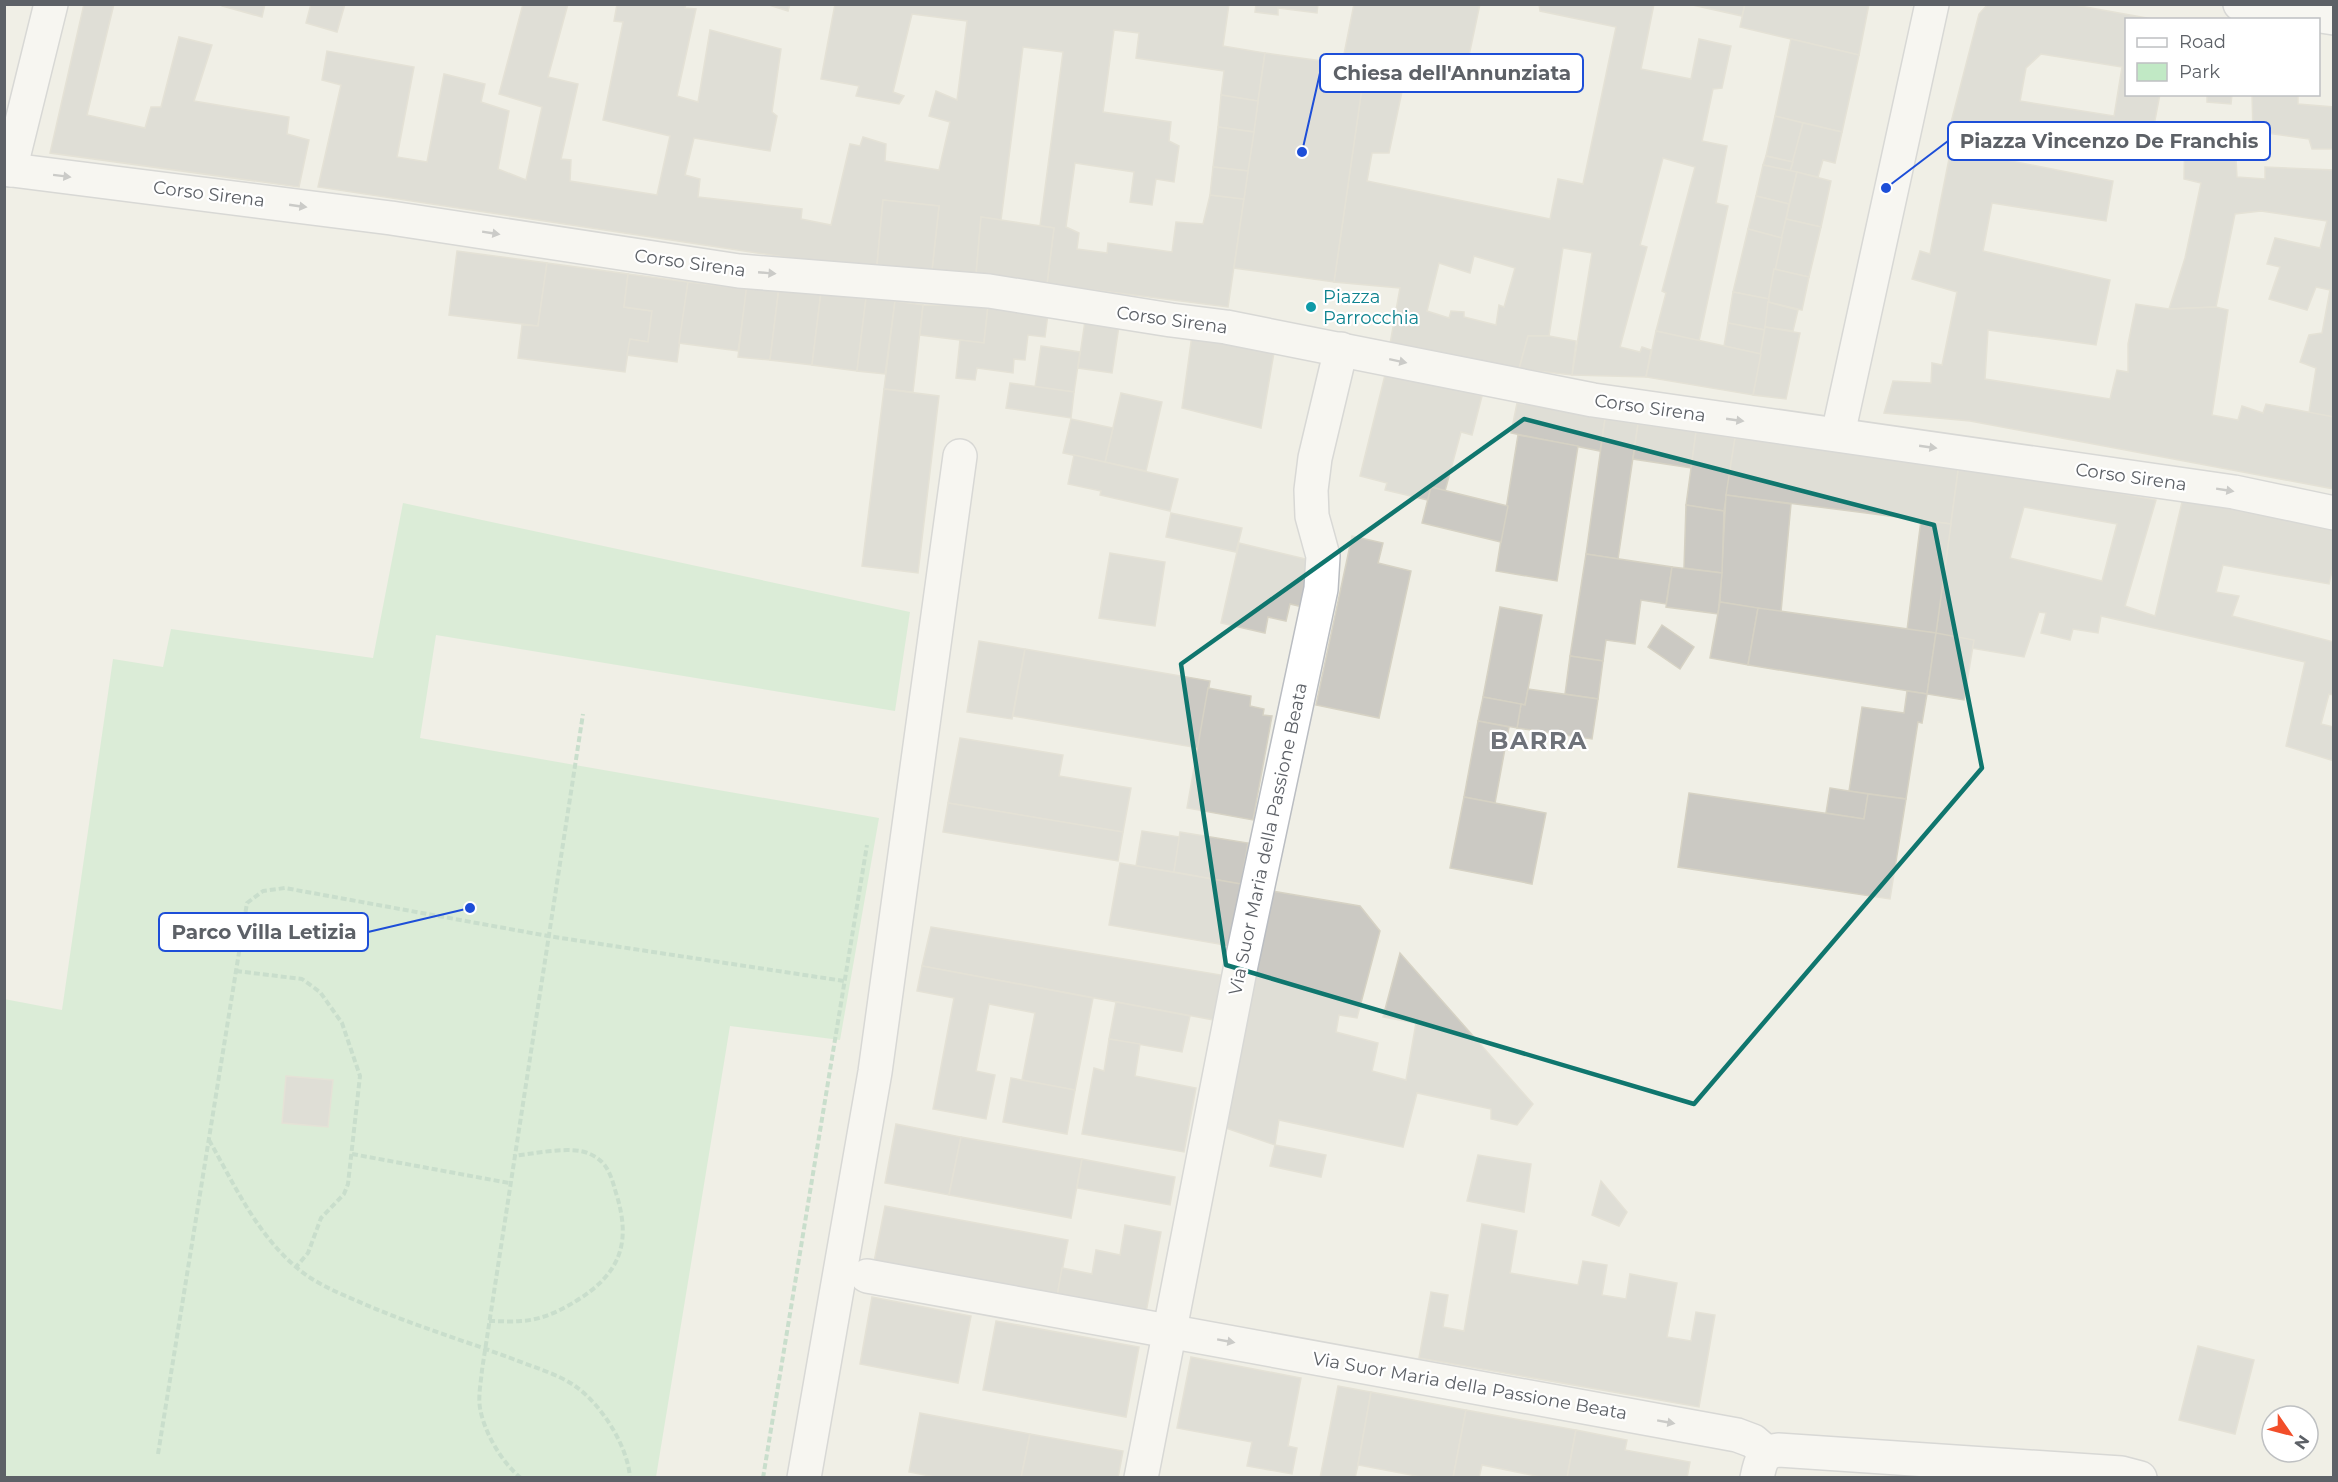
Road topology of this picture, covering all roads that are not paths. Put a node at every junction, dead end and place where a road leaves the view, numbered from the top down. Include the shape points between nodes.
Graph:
1 (51, 4) edge
2 (1932, 4) edge
3 (2240, 4) edge
4 (2334, 18) edge
5 (7, 169) edge
6 (1341, 349) junction
7 (1838, 434) junction
8 (960, 456) dead end
9 (2334, 513) edge
10 (867, 1276) dead end
11 (1169, 1330) junction
12 (1762, 1465) edge
13 (809, 1477) edge
14 (1141, 1478) edge
15 (2140, 1478) edge

1 - 5 street
2 - 7 street
3 - 4 street
5 -> 6 street, Corso Sirena via 391,218 739,271 989,291 1226,327
6 -> 7 street, Corso Sirena via 1593,400
6 - 11 street, Via Suor Maria della Passione Beata via 1311,490 1312,516 1323,556 1321,589
7 -> 9 street, Corso Sirena via 2234,492
8 - 13 street via 875,1072
10 - 11 street, Via Suor Maria della Passione Beata
11 -> 12 street, Via Suor Maria della Passione Beata via 1737,1435 1753,1441
11 - 14 street, Via Suor Maria della Passione Beata
12 - 15 street via 1778,1450 2121,1473

